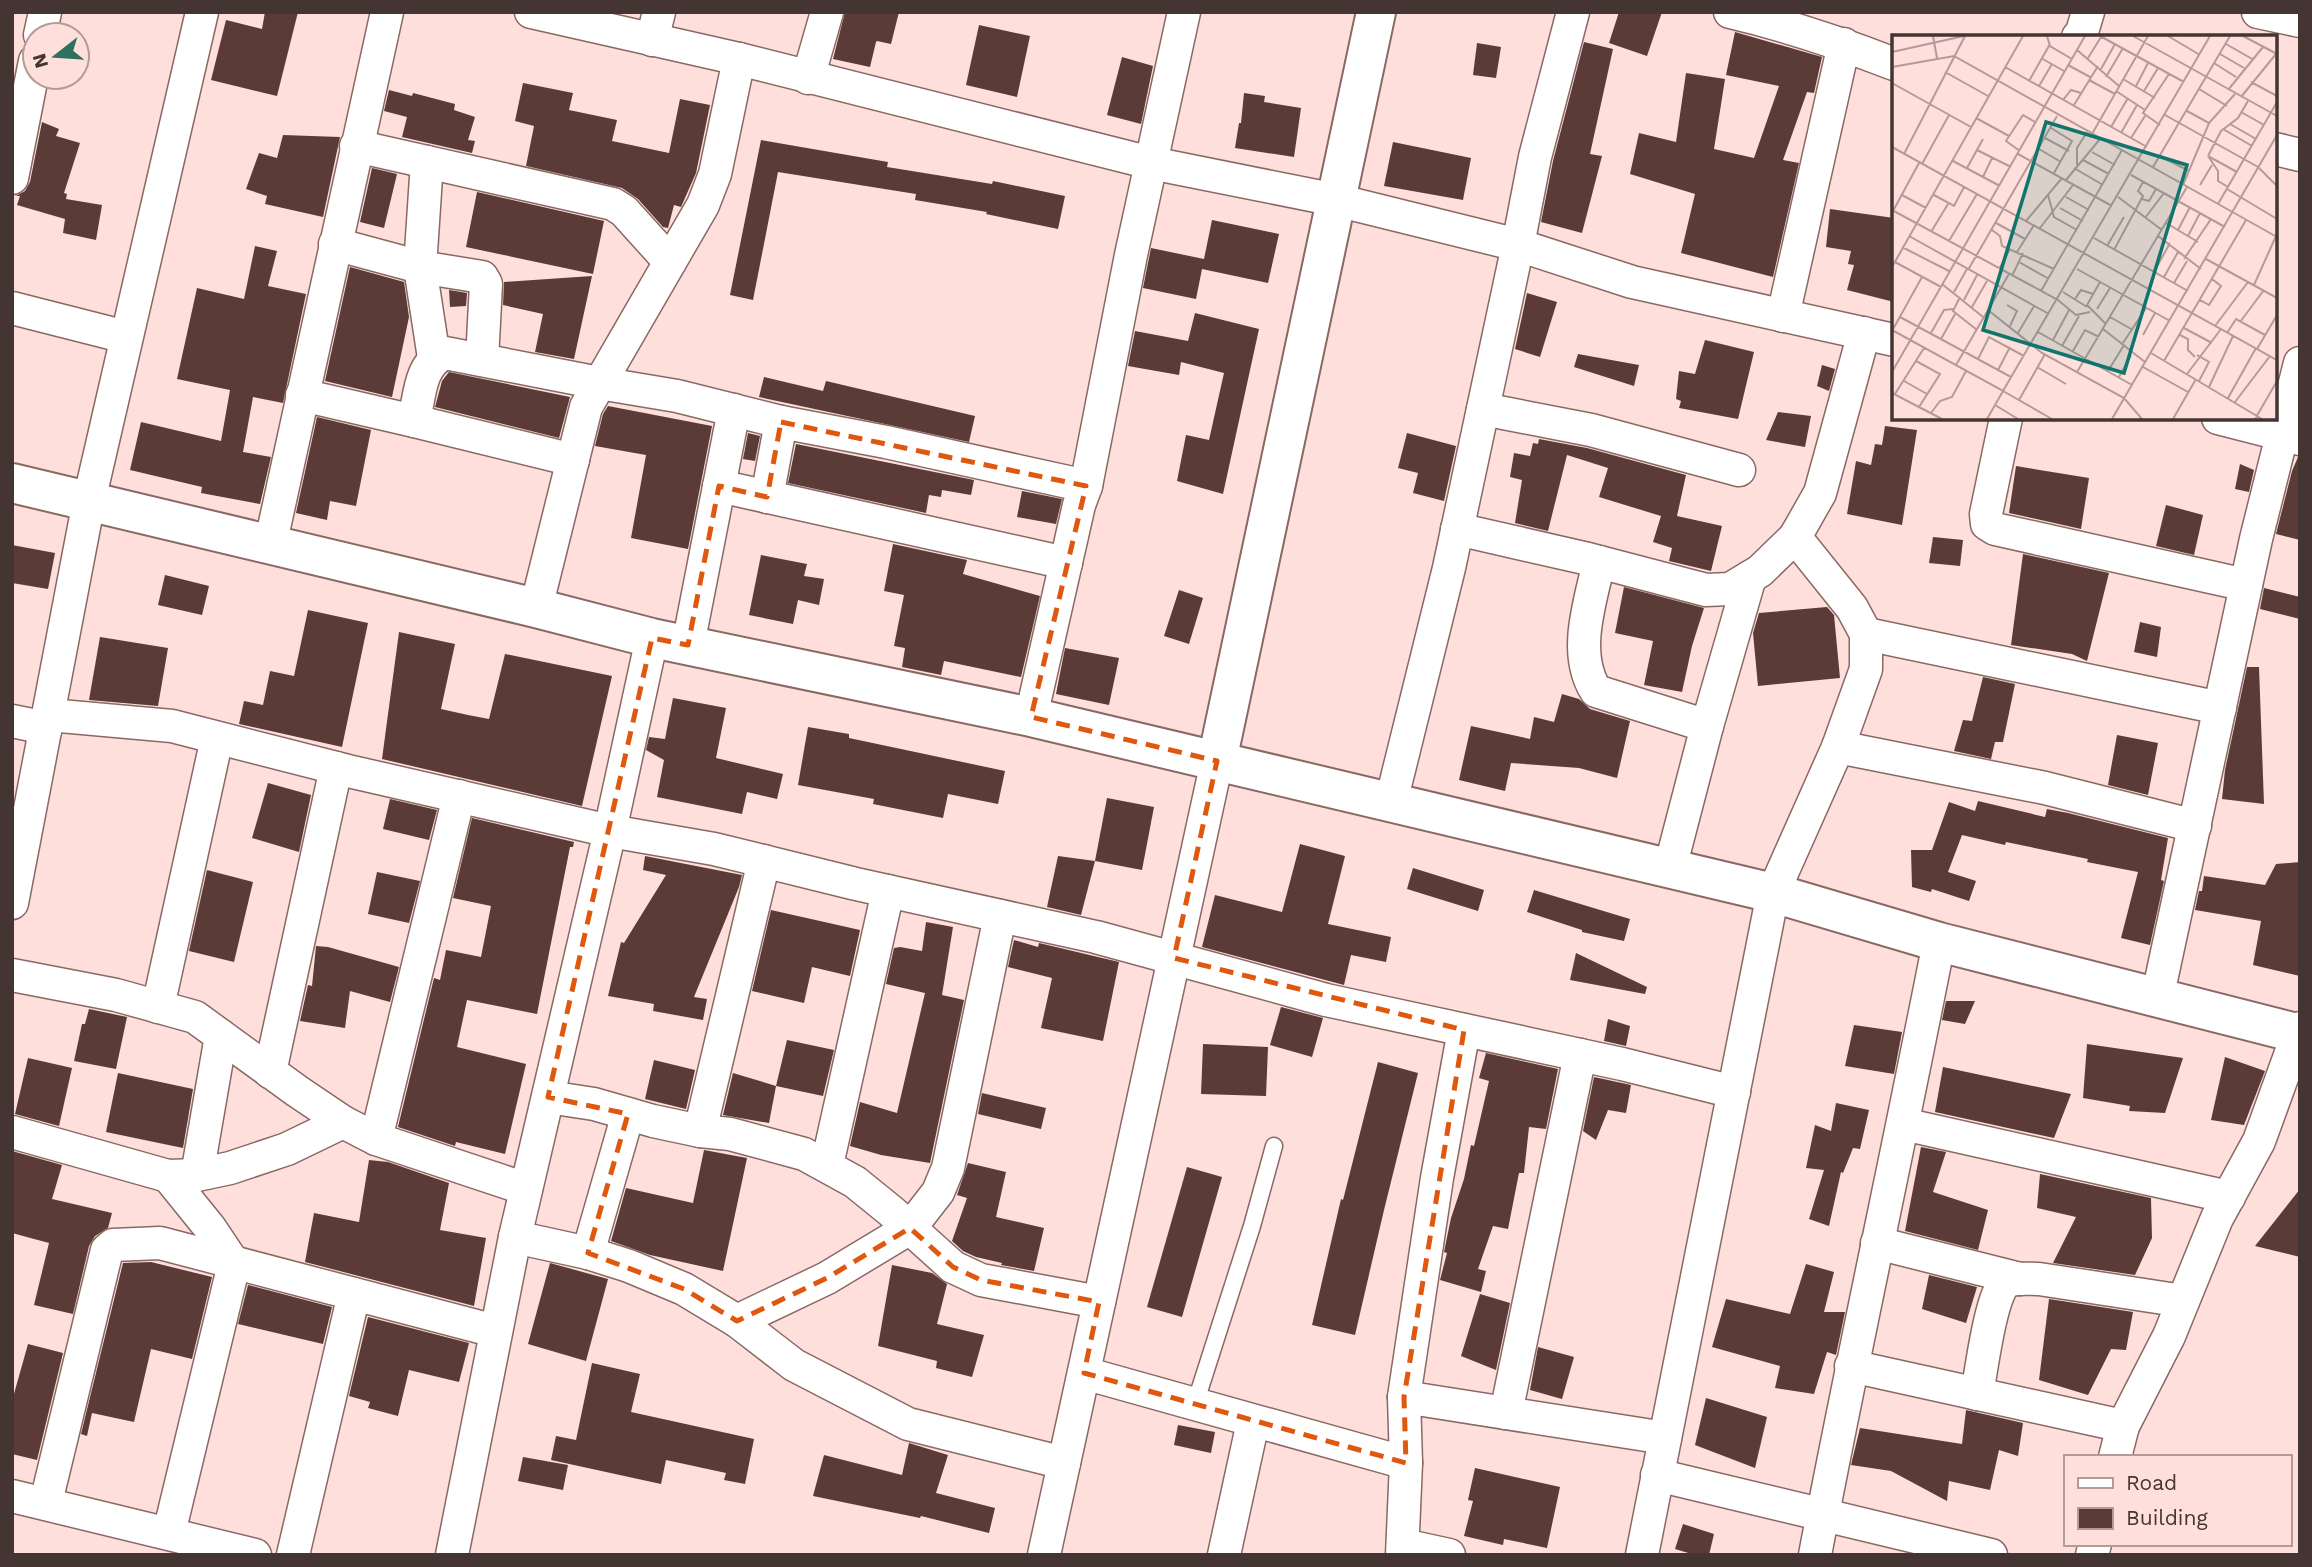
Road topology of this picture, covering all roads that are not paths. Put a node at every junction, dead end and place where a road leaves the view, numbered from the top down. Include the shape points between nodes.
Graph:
1 (202, 12) edge
2 (387, 12) edge
3 (531, 12) edge
4 (827, 12) edge
5 (1184, 12) edge
6 (1376, 12) edge
7 (1573, 12) edge
8 (1730, 12) edge
9 (2088, 12) edge
10 (2258, 12) edge
11 (2300, 21) edge
12 (656, 26) edge
13 (2080, 35) edge
14 (1844, 44) junction
15 (739, 59) junction
16 (1892, 63) edge
17 (808, 78) junction
18 (29, 91) edge
19 (356, 146) junction
20 (2277, 149) edge
21 (2300, 155) edge
22 (427, 162) junction
23 (1151, 163) junction
24 (12, 178) edge
25 (1336, 200) junction
26 (335, 244) junction
27 (1518, 245) junction
28 (670, 262) junction
29 (420, 267) junction
30 (12, 308) edge
31 (1783, 316) junction
32 (126, 337) junction
33 (1879, 337) edge
34 (434, 358) junction
35 (482, 360) junction
36 (2300, 363) edge
37 (599, 383) junction
38 (302, 395) junction
39 (1482, 409) junction
40 (734, 410) junction
41 (2006, 420) edge
42 (2226, 420) edge
43 (414, 421) junction
44 (781, 422) junction
45 (2291, 437) edge
46 (573, 460) junction
47 (1739, 470) dead end
48 (12, 483) edge
49 (719, 486) junction
50 (1086, 486) junction
51 (767, 497) junction
52 (89, 501) junction
53 (1457, 529) junction
54 (1795, 537) junction
55 (270, 546) junction
56 (1599, 562) junction
57 (1066, 563) junction
58 (1750, 576) junction
59 (2246, 585) junction
60 (536, 608) junction
61 (1866, 634) junction
62 (670, 642) junction
63 (2220, 708) junction
64 (1031, 717) junction
65 (12, 721) edge
66 (47, 722) junction
67 (1707, 726) junction
68 (217, 738) junction
69 (1838, 747) junction
70 (1217, 761) junction
71 (336, 768) junction
72 (458, 796) junction
73 (1391, 802) junction
74 (2195, 826) junction
75 (610, 831) junction
76 (764, 861) junction
77 (1670, 868) junction
78 (888, 891) junction
79 (1773, 893) junction
80 (12, 903) edge
81 (1000, 916) junction
82 (1938, 942) junction
83 (1174, 958) junction
84 (12, 975) edge
85 (2157, 999) junction
86 (158, 1007) junction
87 (1464, 1030) junction
88 (2299, 1032) edge
89 (221, 1036) junction
90 (1580, 1055) junction
91 (271, 1072) junction
92 (1734, 1092) junction
93 (548, 1097) junction
94 (628, 1114) junction
95 (343, 1122) junction
96 (1903, 1124) junction
97 (700, 1131) junction
98 (12, 1132) edge
99 (376, 1139) junction
100 (1274, 1146) dead end
101 (827, 1165) junction
102 (183, 1175) junction
103 (526, 1188) junction
104 (2229, 1198) junction
105 (910, 1228) junction
106 (515, 1237) junction
107 (1877, 1243) junction
108 (588, 1253) junction
109 (234, 1264) junction
110 (2020, 1279) junction
111 (354, 1294) junction
112 (2183, 1301) junction
113 (1099, 1302) junction
114 (737, 1321) junction
115 (495, 1331) junction
116 (1851, 1366) junction
117 (1084, 1373) junction
118 (1977, 1394) junction
119 (1404, 1397) junction
120 (1195, 1405) junction
121 (1506, 1413) junction
122 (1253, 1422) junction
123 (2123, 1426) junction
124 (1665, 1438) junction
125 (2116, 1455) edge
126 (1064, 1463) junction
127 (1406, 1463) junction
128 (1657, 1475) junction
129 (12, 1496) edge
130 (46, 1502) junction
131 (1823, 1516) junction
132 (169, 1533) junction
133 (1403, 1550) edge
134 (256, 1555) edge
135 (293, 1555) edge
136 (452, 1555) edge
137 (1044, 1555) edge
138 (1224, 1555) edge
139 (1449, 1555) edge
140 (1642, 1555) edge
141 (1815, 1555) edge
142 (1992, 1555) edge

1 - 32 street
2 - 19 street
3 - 12 street
4 - 17 street
5 - 23 street
6 - 25 main road
7 - 27 street via 1535,157
8 - 14 street
9 - 13 street
10 - 11 street
12 - 15 street
14 - 16 street
14 - 31 street
15 - 17 street
15 - 28 street via 715,174
17 - 23 street
18 - 24 street
19 - 22 street
19 - 26 street
20 - 21 street
22 - 28 street via 613,204
22 - 29 street
23 - 25 street
23 - 50 street
25 - 27 street
25 - 70 main road
26 - 29 street
26 - 38 street
27 - 31 street via 1632,282
27 - 39 street
28 - 37 street
29 - 34 street
29 - 35 street via 482,277 486,284
30 - 32 street
31 - 33 street
32 - 52 street
33 - 54 street via 1820,493
34 - 35 street via 445,352
34 - 43 street via 426,368
35 - 37 street
36 - 45 street
37 - 40 street
37 - 46 street via 586,407
38 - 43 street
38 - 55 street
39 - 47 street via 1591,429
39 - 53 street
40 - 44 street
40 - 49 street
41 - 59 street via 1987,524
42 - 45 street
43 - 46 street
44 - 50 street
44 - 51 street
45 - 59 street
46 - 60 street
48 - 52 main road
49 - 51 street
49 - 62 street
50 - 57 street
51 - 57 street
52 - 55 main road
52 - 66 street
53 - 56 street
53 - 73 street
54 - 58 street
54 - 61 street via 1852,608
55 - 60 main road
56 - 58 street via 1706,590 1730,589
56 - 67 street via 1586,623 1584,664 1596,691
57 - 64 street
58 - 67 street
59 - 63 street
60 - 62 main road
61 - 63 street
61 - 69 street via 1866,668
62 - 64 main road
62 - 75 street
63 - 74 street
64 - 70 main road
65 - 66 street
66 - 68 street via 172,726
66 - 80 street
67 - 77 street
68 - 71 street
68 - 86 street
69 - 74 street via 2045,788
69 - 79 street
70 - 73 main road
70 - 83 street
71 - 72 street
71 - 91 street
72 - 75 street
72 - 99 street
73 - 77 main road
74 - 85 street
75 - 76 street
75 - 93 street
76 - 78 street
76 - 97 street
77 - 79 main road
78 - 81 street
78 - 101 street
79 - 82 main road
79 - 92 street
81 - 83 street
81 - 105 street via 948,1168 938,1192
82 - 85 main road
82 - 96 street
83 - 87 street via 1325,1000
83 - 113 street
84 - 86 street
85 - 88 main road
86 - 89 street via 195,1017
87 - 90 street
87 - 119 street
88 - 104 street via 2259,1141
89 - 91 street
89 - 102 street
90 - 92 street
90 - 121 street
91 - 95 street
92 - 124 street
93 - 94 street
93 - 103 street
94 - 97 street
94 - 108 street
95 - 99 street
95 - 102 street via 287,1149 230,1168
96 - 104 street
96 - 107 street
97 - 101 street via 730,1134
98 - 102 street
99 - 103 street
100 - 120 lane
101 - 105 street
102 - 109 street
103 - 106 street
104 - 112 street
105 - 113 street via 953,1267 981,1280
105 - 114 street via 827,1278
106 - 108 street
106 - 115 street
107 - 110 street
107 - 116 street
108 - 114 street via 684,1289
109 - 111 street
109 - 130 street via 160,1243 122,1243 107,1250
109 - 132 street
110 - 112 street
110 - 118 street via 2005,1283 1995,1296
111 - 115 street
111 - 135 street
112 - 123 street
113 - 117 street
114 - 126 street via 794,1365 908,1424
115 - 136 street
116 - 118 street
116 - 131 street
117 - 120 street
117 - 126 street
118 - 123 street
119 - 121 street
119 - 127 street
120 - 122 street
121 - 124 street
122 - 127 street
122 - 138 street
123 - 125 street
124 - 128 street
126 - 137 street
127 - 133 street
128 - 131 street
128 - 140 street
129 - 130 street
130 - 132 street
131 - 141 street
131 - 142 street
132 - 134 street
133 - 139 street

